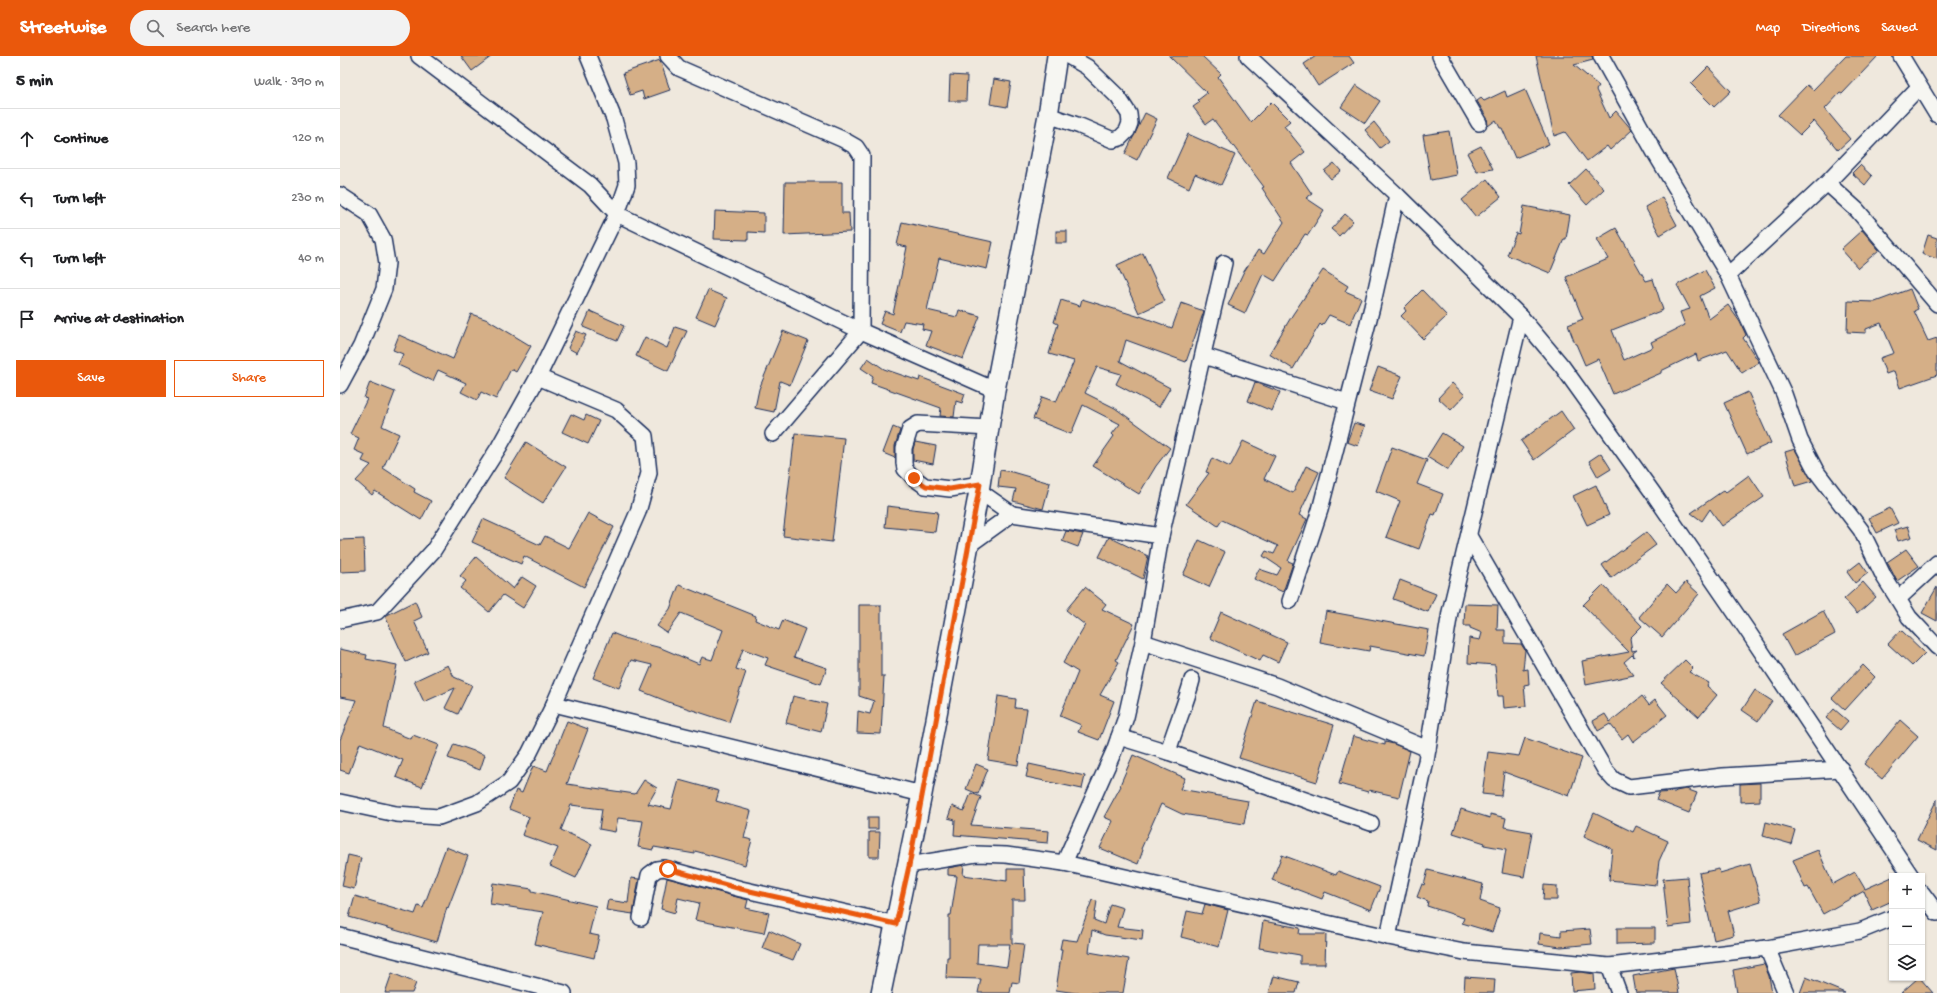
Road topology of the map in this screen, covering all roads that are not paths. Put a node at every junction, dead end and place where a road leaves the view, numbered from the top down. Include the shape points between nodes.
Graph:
1 (419, 56) edge
2 (588, 56) edge
3 (668, 56) edge
4 (1057, 56) edge
5 (1068, 56) edge
6 (1248, 56) edge
7 (1440, 56) edge
8 (1601, 56) edge
9 (1901, 56) edge
10 (1919, 86) junction
11 (1048, 115) junction
12 (1937, 115) edge
13 (1479, 123) dead end
14 (1827, 183) junction
15 (340, 195) edge
16 (1397, 195) junction
17 (617, 214) junction
18 (1224, 263) dead end
19 (1728, 275) junction
20 (1937, 304) edge
21 (1521, 317) junction
22 (861, 331) junction
23 (1204, 356) junction
24 (538, 377) junction
25 (340, 385) edge
26 (995, 390) junction
27 (1347, 402) junction
28 (989, 428) junction
29 (774, 434) dead end
30 (979, 488) junction
31 (1012, 514) junction
32 (1161, 536) junction
33 (1469, 536) junction
34 (969, 545) junction
35 (1937, 563) edge
36 (1898, 599) junction
37 (1290, 601) dead end
38 (340, 620) edge
39 (1143, 642) junction
40 (1937, 647) edge
41 (1192, 680) dead end
42 (554, 704) junction
43 (1119, 737) junction
44 (1428, 749) junction
45 (1168, 752) junction
46 (1841, 769) junction
47 (922, 794) junction
48 (340, 802) edge
49 (1371, 823) dead end
50 (1064, 863) junction
51 (909, 866) junction
52 (1909, 873) edge
53 (640, 918) dead end
54 (1889, 919) edge
55 (896, 924) junction
56 (340, 936) edge
57 (1388, 937) junction
58 (1767, 948) junction
59 (1610, 966) junction
60 (564, 993) edge
61 (881, 993) edge
62 (1619, 993) edge
63 (1786, 993) edge

1 - 17 street via 590,185
2 - 17 street via 614,119 626,163 627,185
3 - 22 street via 679,68 856,147 862,156
4 - 11 main road
5 - 11 street via 1087,67 1118,97 1129,114 1130,123 1120,138 1113,140
6 - 16 street
7 - 13 street
8 - 19 street
9 - 10 street
10 - 12 street
10 - 14 street
11 - 26 main road
14 - 19 street
14 - 20 street via 1857,210
15 - 25 street via 369,214 383,239 387,263 381,296 361,346
16 - 21 street
16 - 27 street
17 - 22 street
17 - 24 street
18 - 23 street
19 - 36 street via 1784,394 1800,440 1816,470 1861,530
21 - 33 street
21 - 46 street via 1562,366 1653,493
22 - 26 street
22 - 29 street
23 - 27 street
23 - 32 street
24 - 38 street via 499,447 433,551 377,612
24 - 42 street via 616,410 622,415 645,436 649,473 638,512
26 - 28 main road
27 - 37 street via 1320,510
28 - 30 main road
28 - 30 street via 918,424 910,428 904,448 906,468 926,486 950,489
30 - 31 street
30 - 34 main road
31 - 32 street
31 - 34 street
32 - 39 street
33 - 44 street via 1450,612
33 - 46 street via 1605,770 1614,780 1629,787 1724,776
34 - 47 main road
35 - 36 street
36 - 40 street via 1909,617
39 - 43 street
39 - 44 street via 1277,686
41 - 45 street
42 - 47 street
42 - 48 street via 529,754 509,782 478,803 439,817 396,814
43 - 45 street
43 - 50 street
44 - 57 street
45 - 49 street
46 - 52 street
47 - 51 main road
50 - 51 street via 1006,855 976,854
50 - 57 street
51 - 55 main road
53 - 55 street via 649,875 656,869 664,868 741,889
54 - 58 street via 1860,931
55 - 61 main road
56 - 60 street
57 - 59 street via 1464,952
58 - 59 street
58 - 63 street
59 - 62 street

